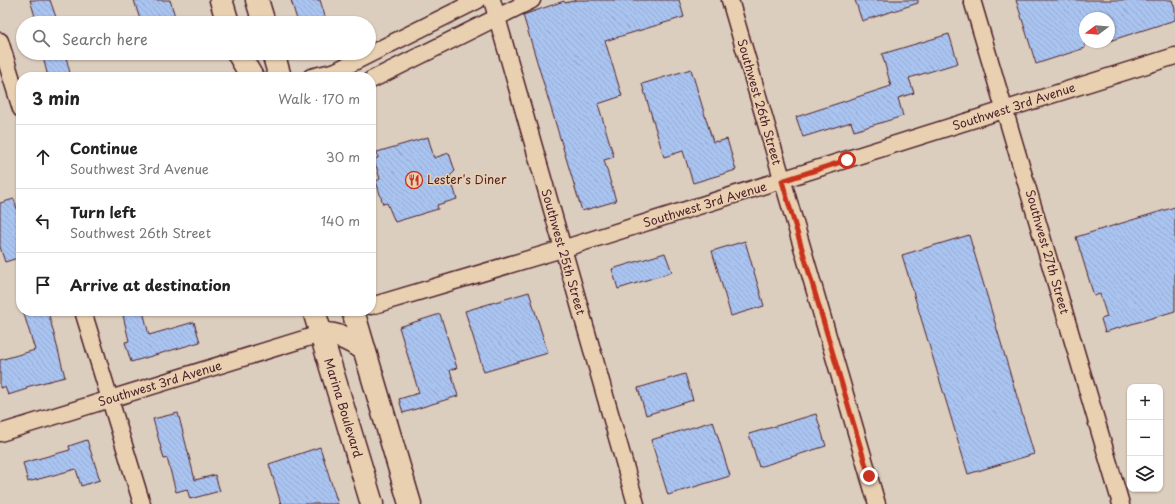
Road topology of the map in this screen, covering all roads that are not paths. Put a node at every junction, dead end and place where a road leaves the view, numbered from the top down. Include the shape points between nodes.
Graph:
1 (221, 0) edge
2 (257, 0) edge
3 (478, 0) edge
4 (492, 0) edge
5 (532, 0) edge
6 (730, 0) edge
7 (972, 0) edge
8 (226, 16) edge
9 (262, 16) edge
10 (497, 18) junction
11 (0, 41) edge
12 (376, 51) edge
13 (1175, 56) edge
14 (240, 60) edge
15 (242, 60) edge
16 (275, 60) edge
17 (358, 60) edge
18 (243, 72) edge
19 (249, 72) edge
20 (279, 72) edge
21 (332, 72) edge
22 (376, 78) edge
23 (16, 93) edge
24 (1005, 110) junction
25 (782, 181) junction
26 (562, 249) junction
27 (376, 305) edge
28 (85, 316) edge
29 (315, 316) edge
30 (354, 316) edge
31 (320, 334) junction
32 (364, 348) junction
33 (110, 400) junction
34 (0, 433) edge
35 (142, 504) edge
36 (372, 504) edge
37 (410, 504) edge
38 (636, 504) edge
39 (877, 504) edge
40 (1122, 504) edge

1 - 8 main road
2 - 9 main road
3 - 12 street
4 - 10 street, Southwest 25th Street
5 - 10 street
6 - 25 street, Southwest 26th Street
7 - 24 street, Southwest 27th Street
10 - 22 street
10 - 26 street, Southwest 25th Street
11 - 23 street
13 - 24 street, Southwest 3rd Avenue
14 - 18 main road
15 - 19 main road
16 - 20 main road
17 - 21 street
24 - 25 street, Southwest 3rd Avenue
24 - 40 street, Southwest 27th Street
25 - 26 street, Southwest 3rd Avenue
25 - 39 street, Southwest 26th Street
26 - 27 street, Southwest 3rd Avenue
26 - 38 street, Southwest 25th Street
28 - 33 street
29 - 31 main road, Marina Boulevard
30 - 32 main road
31 - 32 main road via 338,335
31 - 33 street, Southwest 3rd Avenue
31 - 36 main road, Marina Boulevard
32 - 37 main road
33 - 34 street, Southwest 3rd Avenue
33 - 35 street

